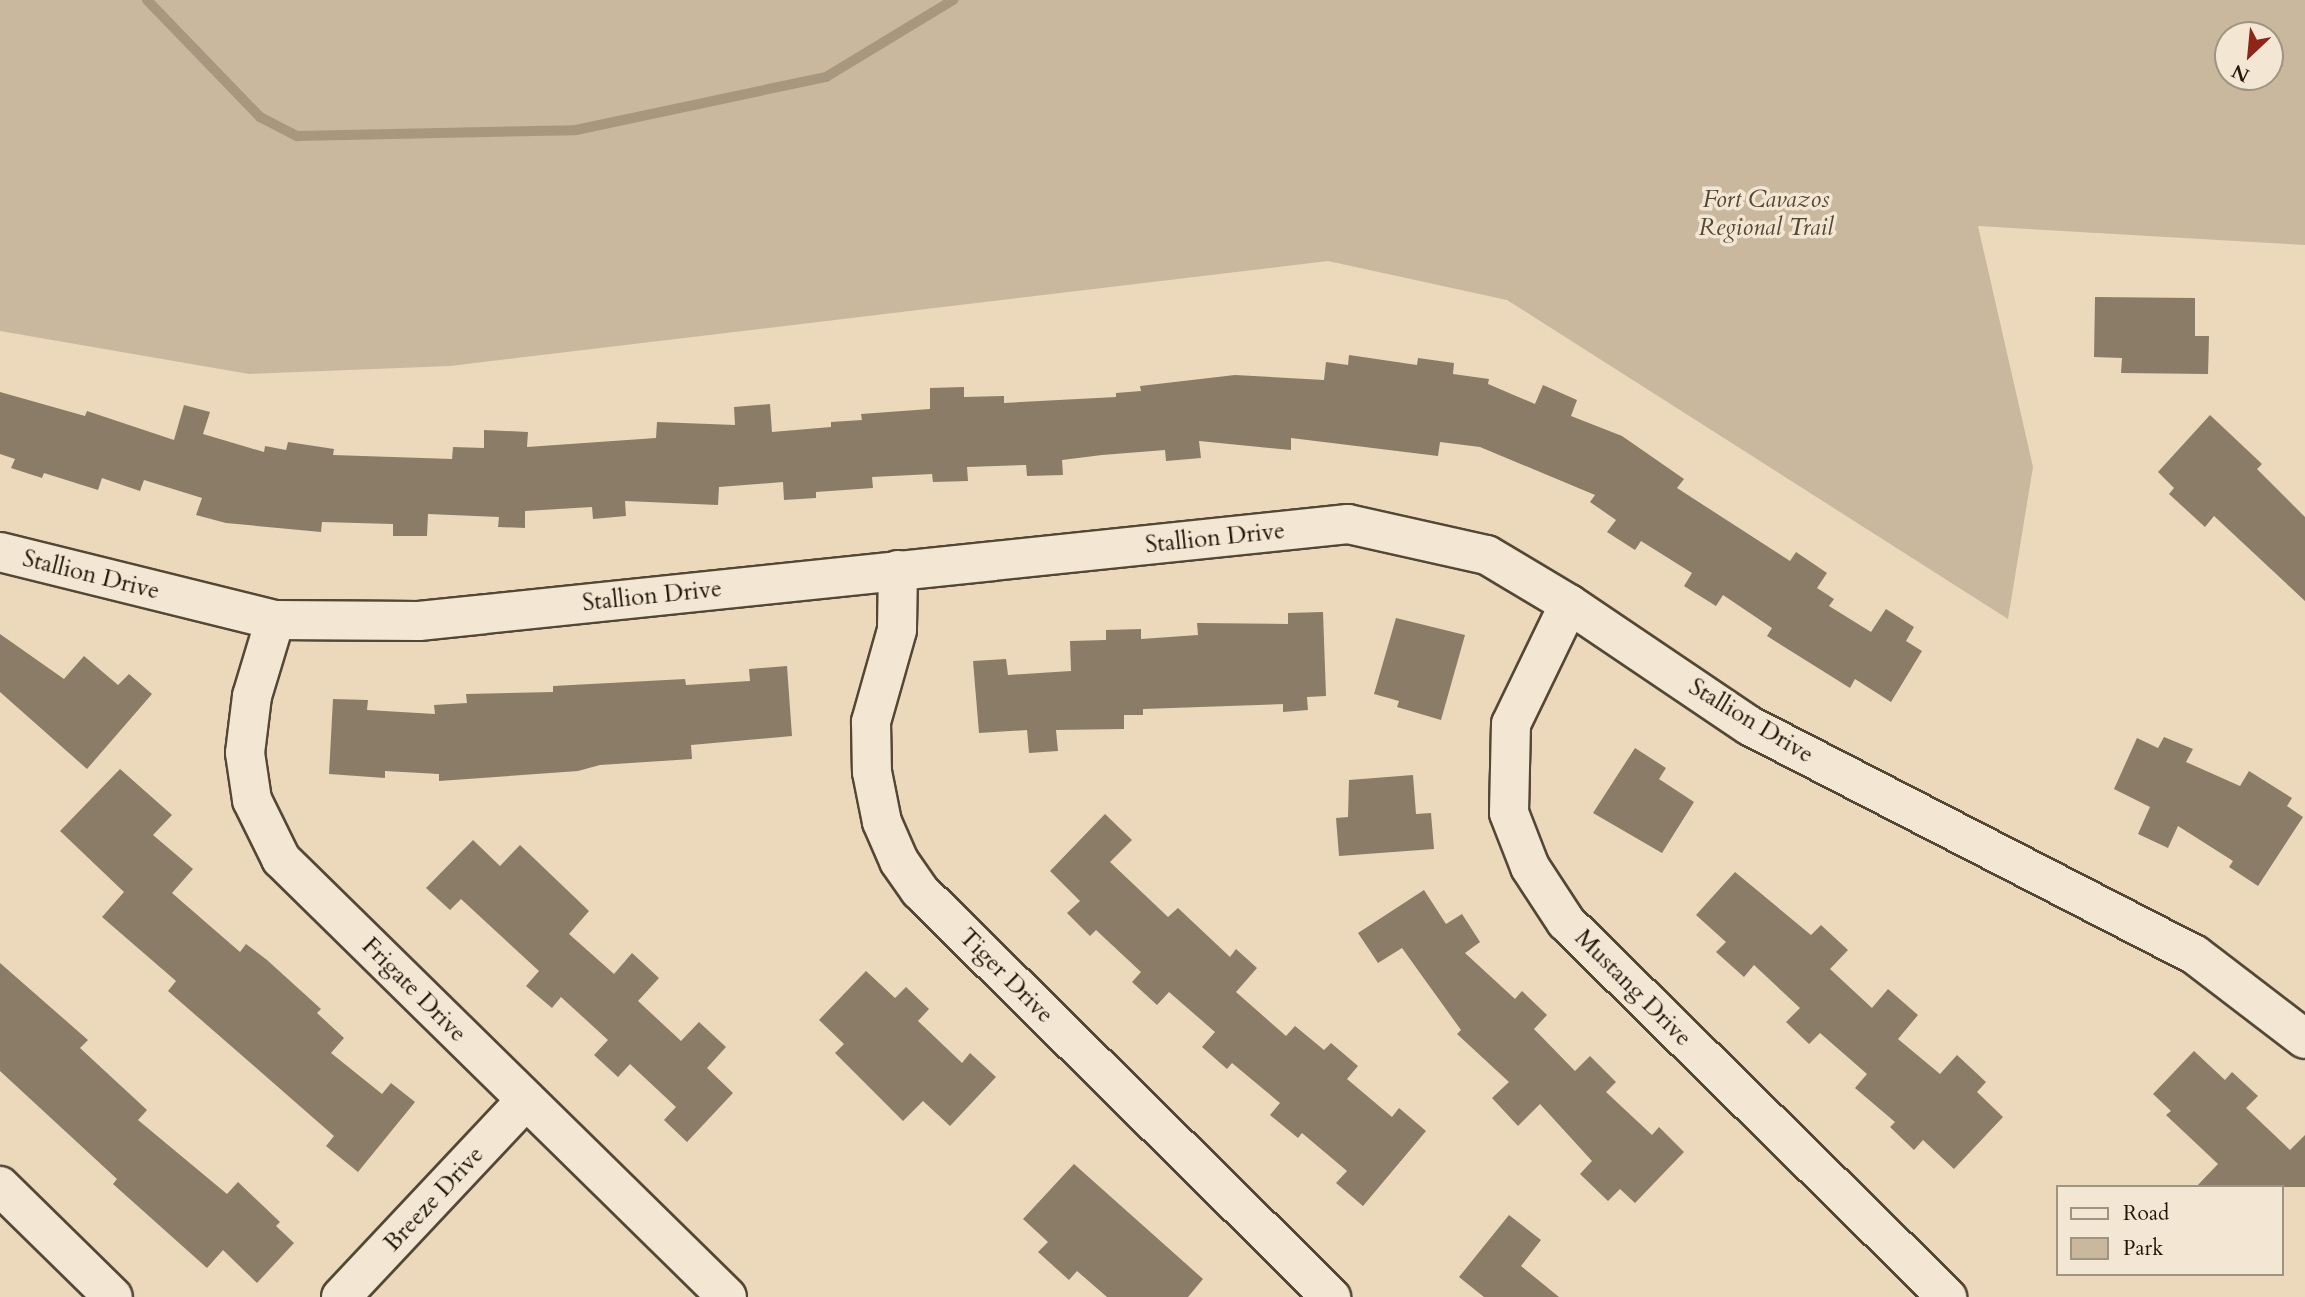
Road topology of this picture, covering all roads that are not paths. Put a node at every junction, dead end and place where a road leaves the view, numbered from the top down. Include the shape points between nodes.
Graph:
1 (0, 552) edge
2 (898, 570) junction
3 (1569, 604) junction
4 (275, 620) junction
5 (2305, 1039) edge
6 (526, 1100) junction
7 (0, 1186) edge
8 (1310, 1290) edge
9 (113, 1297) edge
10 (341, 1297) edge
11 (727, 1297) edge
12 (1947, 1297) edge

1 - 4 street, Stallion Drive
2 - 3 street, Stallion Drive via 1348,524 1487,555
2 - 4 street, Stallion Drive via 419,621
2 - 8 street, Tiger Drive via 897,630 872,735 872,772 882,822 899,861 920,891
3 - 5 street, Stallion Drive via 1750,726 2195,955
3 - 12 street, Mustang Drive via 1511,724 1509,813 1530,867 1566,922
4 - 6 street, Frigate Drive via 253,696 245,753 251,800 281,859
6 - 10 street, Breeze Drive
6 - 11 street, Frigate Drive
7 - 9 street

